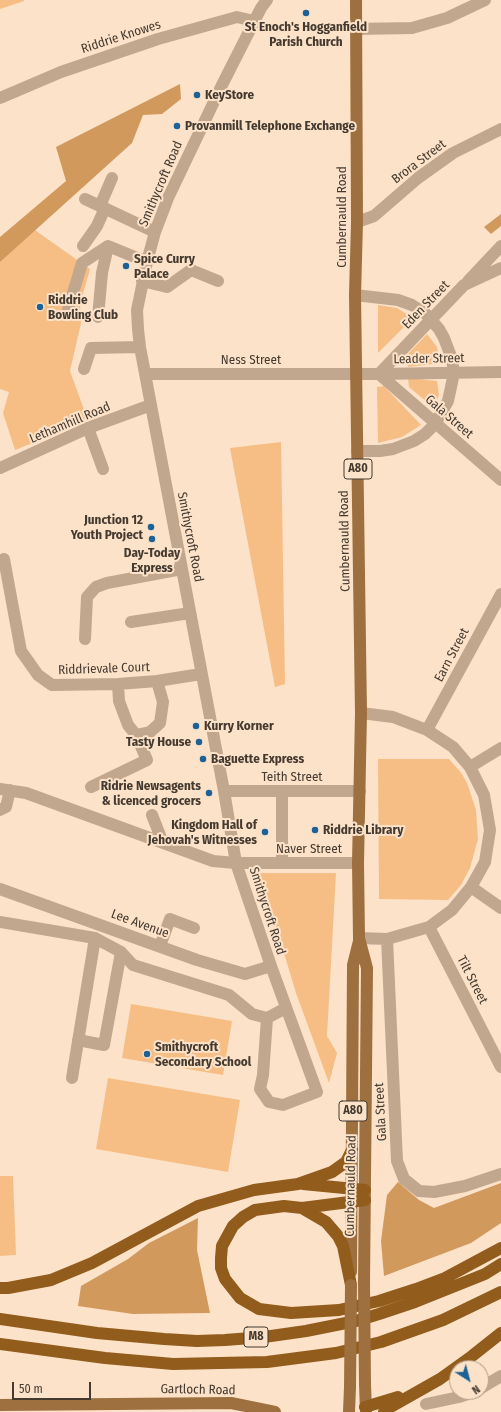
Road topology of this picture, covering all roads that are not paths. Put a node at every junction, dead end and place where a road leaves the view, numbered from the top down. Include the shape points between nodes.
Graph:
1 (267, 0) edge
2 (356, 0) edge
3 (485, 0) edge
4 (254, 21) junction
5 (355, 29) junction
6 (0, 98) edge
7 (501, 129) edge
8 (112, 178) dead end
9 (85, 199) dead end
10 (102, 207) junction
11 (357, 222) junction
12 (155, 232) junction
13 (83, 246) dead end
14 (108, 246) junction
15 (501, 246) edge
16 (147, 262) junction
17 (501, 268) edge
18 (142, 280) junction
19 (218, 281) dead end
20 (464, 285) junction
21 (355, 295) junction
22 (67, 313) dead end
23 (98, 317) dead end
24 (432, 319) junction
25 (140, 348) junction
26 (84, 369) dead end
27 (501, 372) edge
28 (454, 373) junction
29 (145, 374) junction
30 (357, 374) junction
31 (379, 374) junction
32 (151, 405) junction
33 (435, 424) junction
34 (88, 428) junction
35 (357, 451) junction
36 (0, 468) edge
37 (103, 469) dead end
38 (501, 480) edge
39 (4, 559) dead end
40 (182, 569) junction
41 (501, 594) edge
42 (190, 613) junction
43 (132, 622) dead end
44 (85, 639) dead end
45 (201, 674) junction
46 (157, 681) junction
47 (118, 684) junction
48 (361, 713) junction
49 (427, 730) junction
50 (136, 735) junction
51 (501, 748) edge
52 (470, 767) junction
53 (91, 787) dead end
54 (5, 790) edge
55 (224, 791) junction
56 (282, 791) junction
57 (360, 791) junction
58 (0, 810) edge
59 (152, 816) dead end
60 (496, 830) edge
61 (163, 843) junction
62 (236, 863) junction
63 (282, 863) junction
64 (358, 863) junction
65 (472, 887) junction
66 (0, 889) edge
67 (501, 908) edge
68 (0, 922) edge
69 (429, 927) junction
70 (194, 928) dead end
71 (95, 938) junction
72 (359, 938) junction
73 (387, 940) junction
74 (160, 946) junction
75 (121, 952) junction
76 (271, 966) junction
77 (286, 1008) junction
78 (267, 1018) junction
79 (78, 1040) junction
80 (501, 1067) edge
81 (72, 1078) dead end
82 (352, 1150) junction
83 (501, 1174) edge
84 (298, 1184) junction
85 (351, 1189) junction
86 (365, 1195) junction
87 (352, 1202) junction
88 (302, 1208) junction
89 (501, 1248) edge
90 (501, 1264) edge
91 (351, 1285) junction
92 (0, 1288) edge
93 (501, 1292) edge
94 (0, 1319) edge
95 (501, 1333) edge
96 (0, 1344) edge
97 (501, 1376) edge
98 (489, 1383) edge
99 (415, 1393) junction
100 (449, 1399) edge
101 (426, 1404) dead end
102 (0, 1405) edge
103 (366, 1410) edge
104 (275, 1412) edge
105 (349, 1412) edge
106 (384, 1412) edge

1 - 4 street, Smithycroft Road
2 - 5 main road, Cumbernauld Road / A80
3 - 5 street via 446,18 412,28
4 - 6 street, Riddrie Knowes via 237,17 158,39 61,72
4 - 12 street, Smithycroft Road via 168,198
5 - 11 main road, Cumbernauld Road / A80
7 - 11 street, Brora Street via 453,153 418,178 374,216
8 - 10 street
9 - 10 street
10 - 12 street
10 - 13 street via 97,226
11 - 21 main road, Cumbernauld Road / A80
12 - 16 street, Smithycroft Road
14 - 16 street
14 - 22 street via 82,263
14 - 23 street via 102,273
15 - 20 street
16 - 18 street, Smithycroft Road
17 - 20 street, Eden Street
18 - 19 street via 167,287 191,270
18 - 25 street, Smithycroft Road via 138,310
20 - 24 street, Eden Street
21 - 24 street via 398,300 412,305
21 - 30 main road, Cumbernauld Road / A80
24 - 28 street via 449,347
24 - 31 street, Eden Street
25 - 26 street via 91,348
25 - 29 street, Smithycroft Road
27 - 28 street, Leader Street
28 - 31 street, Leader Street
28 - 33 street via 448,402
29 - 30 street, Ness Street
29 - 32 street, Smithycroft Road
30 - 31 street, Leader Street
30 - 35 main road, Cumbernauld Road / A80
31 - 33 street, Gala Street
32 - 34 street, Lethamhill Road
32 - 40 street, Smithycroft Road
33 - 35 street via 425,434 405,445 380,451
33 - 38 street, Gala Street
34 - 36 street, Lethamhill Road
34 - 37 street
35 - 48 main road, Cumbernauld Road / A80
39 - 47 street, Riddrievale Court via 21,651 38,675 52,685
40 - 42 street, Smithycroft Road
40 - 44 street via 96,587 87,597
41 - 49 street, Earn Street
42 - 43 street
42 - 45 street, Smithycroft Road
45 - 46 street, Riddrievale Court
45 - 55 street, Smithycroft Road
46 - 47 street, Riddrievale Court
46 - 50 street via 163,702 160,723 150,732
47 - 50 street via 119,701 128,725
48 - 49 street via 393,717
48 - 57 main road, Cumbernauld Road / A80
49 - 52 street via 453,747
50 - 53 street via 147,760
51 - 52 street
52 - 60 street via 484,795
54 - 58 street via 6,807
54 - 61 street, Naver Street via 26,793
55 - 56 street, Teith Street
55 - 62 street, Smithycroft Road
56 - 57 street, Teith Street
56 - 63 street
57 - 64 main road, Cumbernauld Road / A80
59 - 61 street
60 - 65 street via 485,862
61 - 62 street, Naver Street via 213,861
62 - 63 street, Naver Street
62 - 76 street, Smithycroft Road
63 - 64 street, Naver Street
64 - 72 main road, Cumbernauld Road / A80
65 - 67 street
65 - 69 street via 452,910
66 - 74 street, Lee Avenue
68 - 71 street
69 - 73 street
69 - 80 street, Tilt Street
70 - 74 street via 170,919
71 - 75 street
71 - 79 street
72 - 73 street
72 - 82 main road, Cumbernauld Road / A80 via 353,965
72 - 86 main road, Cumbernauld Road / A80 via 367,968
73 - 83 street, Gala Street via 397,1162 404,1179 419,1191 434,1192 465,1186
74 - 76 street, Lee Avenue via 245,974
75 - 78 street via 133,964 229,995 252,1014
75 - 79 street via 104,1045
76 - 77 street, Smithycroft Road
77 - 78 street
77 - 78 street, Smithycroft Road via 317,1092 283,1105 269,1102 260,1089
79 - 81 street
82 - 84 highway via 346,1162 332,1172
82 - 85 main road, Cumbernauld Road / A80
84 - 85 highway
84 - 92 highway via 254,1190 198,1206 92,1263 51,1280
85 - 86 highway
85 - 87 main road, Cumbernauld Road / A80
86 - 87 highway
86 - 103 main road, Cumbernauld Road / A80, bridge
87 - 88 highway
87 - 91 main road, Cumbernauld Road / A80
88 - 89 highway via 284,1206 255,1210 233,1226 222,1246 221,1268 225,1279 240,1298 259,1309 291,1313 339,1310 385,1300 445,1278
88 - 91 highway via 326,1222 338,1236 343,1246
90 - 94 highway, M8 via 485,1274 380,1314 320,1329 264,1337 218,1340 164,1339 98,1333
91 - 105 main road, Cumbernauld Road / A80, bridge
93 - 96 highway, M8 via 443,1320 381,1342 336,1353 267,1362 173,1364
95 - 99 highway via 440,1379
97 - 98 street
99 - 103 highway
99 - 106 highway
100 - 101 street
102 - 104 main road, Gartloch Road via 231,1403
103 - 105 main road

